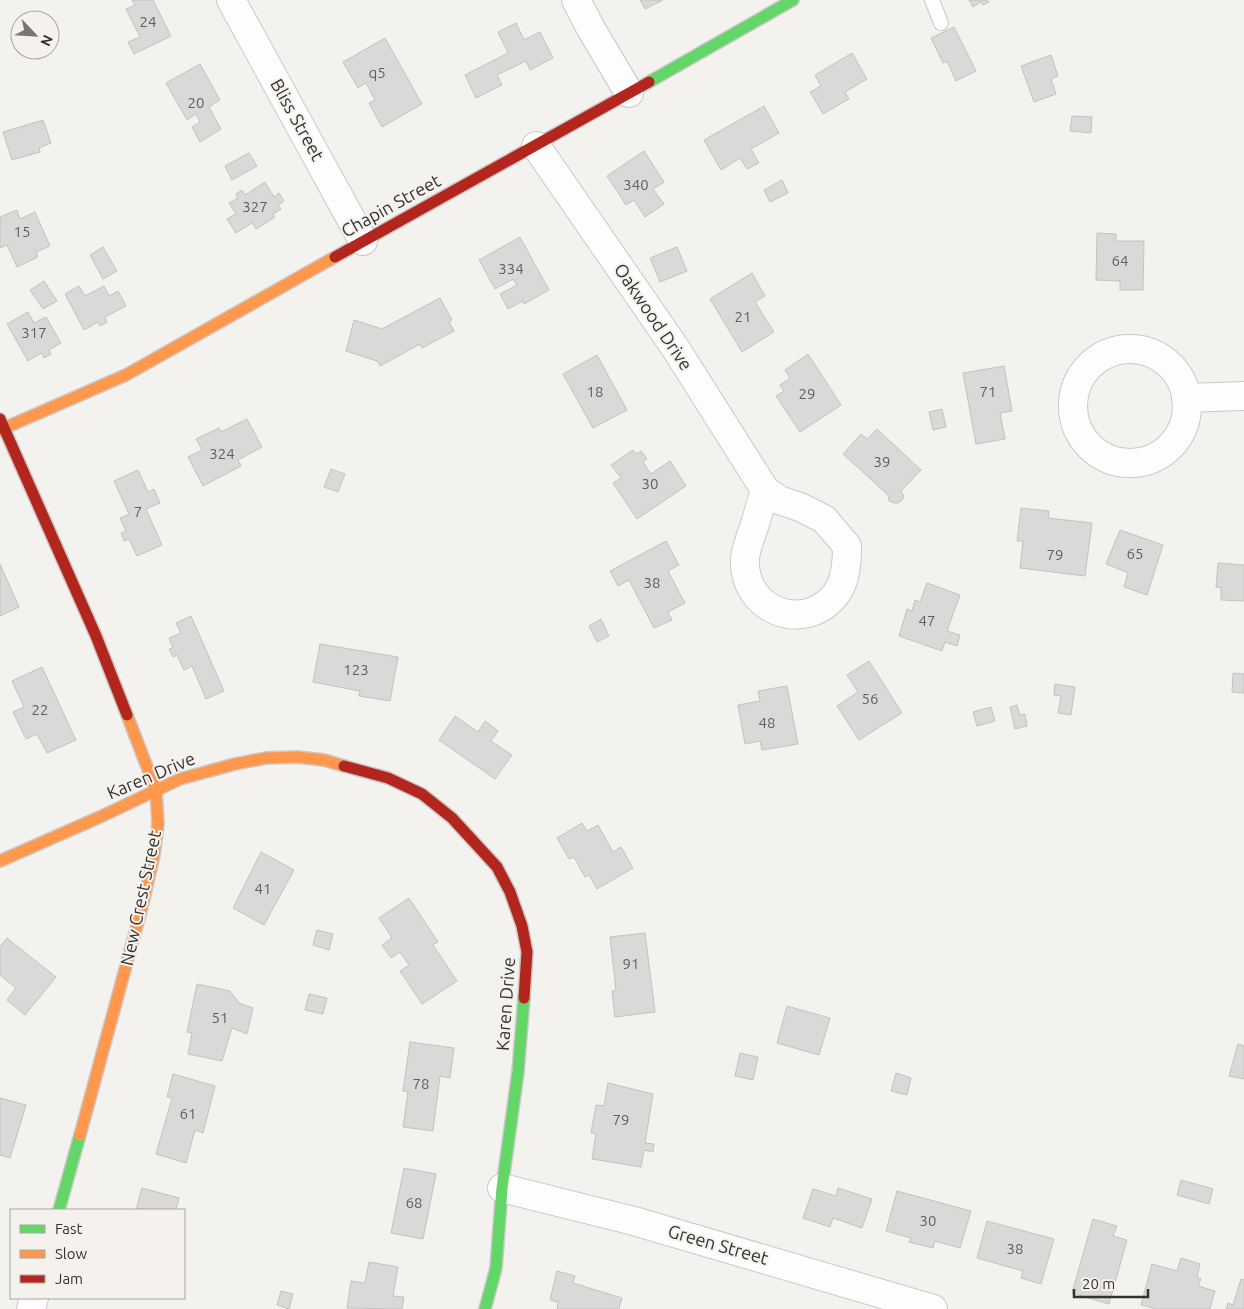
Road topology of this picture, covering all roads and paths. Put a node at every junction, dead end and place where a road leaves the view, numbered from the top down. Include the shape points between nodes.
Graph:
1 (231, 0) edge
2 (576, 0) edge
3 (793, 0) edge
4 (932, 0) edge
5 (941, 22) dead end
6 (629, 92) junction
7 (536, 146) junction
8 (363, 241) junction
9 (1244, 396) edge
10 (1186, 398) junction
11 (1, 426) edge
12 (765, 490) junction
13 (156, 790) junction
14 (0, 861) edge
15 (502, 1188) junction
16 (59, 1209) edge
17 (877, 1301) edge
18 (485, 1309) edge
19 (933, 1309) edge

1 - 8 street, Bliss Street
2 - 6 street
3 - 6 street, Chapin Street
4 - 5 lane
6 - 7 street, Chapin Street
7 - 8 street, Chapin Street
7 - 12 street, Oakwood Drive via 676,349
8 - 11 street, Chapin Street via 126,375
9 - 10 street
10 - 10 street via 1186,416 1180,433 1168,448 1153,458 1136,463 1118,462 1087,444 1077,427 1072,408 1075,389 1084,372 1098,358 1115,350 1134,348 1153,353 1169,364 1181,380
11 - 13 street, New Crest Street via 96,636
12 - 12 street, Oakwood Drive via 779,500 824,519 847,546 846,568 837,593 821,608 802,616 768,607 755,594 746,577 745,559
13 - 14 street, Karen Drive
13 - 15 street, Karen Drive via 180,780 266,758 324,760 388,778 422,794 475,841 497,867 510,892 528,952 518,1072
13 - 16 street, New Crest Street via 158,824 152,864
15 - 17 street, Green Street via 634,1221
15 - 18 street, Karen Drive via 496,1268
17 - 19 street, Green Street

